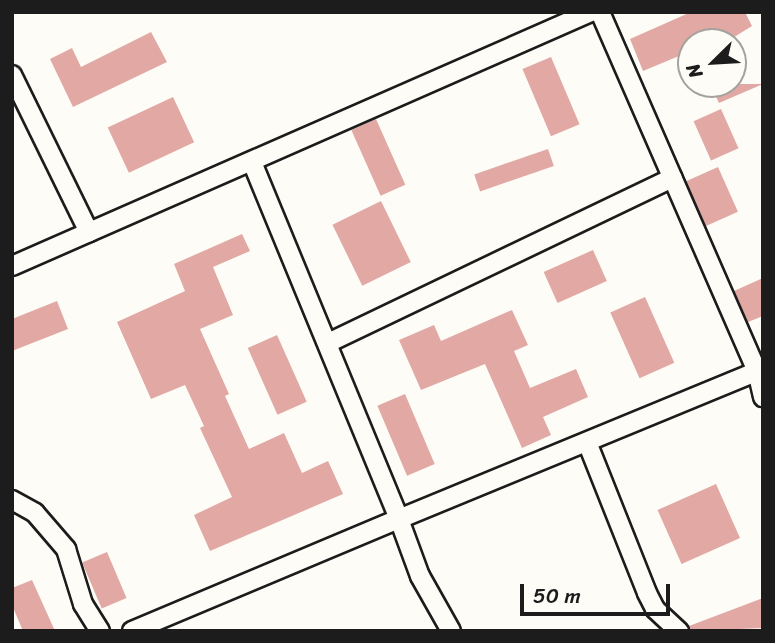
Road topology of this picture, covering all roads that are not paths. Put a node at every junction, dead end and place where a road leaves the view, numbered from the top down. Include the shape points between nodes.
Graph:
1 (591, 12) edge
2 (600, 12) edge
3 (12, 75) edge
4 (252, 162) junction
5 (673, 178) junction
6 (89, 232) junction
7 (12, 266) edge
8 (328, 343) junction
9 (760, 370) edge
10 (763, 397) edge
11 (587, 442) junction
12 (12, 500) edge
13 (398, 519) junction
14 (100, 631) edge
15 (132, 631) edge
16 (450, 631) edge
17 (679, 631) edge

1 - 4 street
2 - 5 street
3 - 6 street
4 - 6 street
4 - 8 street
5 - 8 street
5 - 9 street
6 - 7 street
8 - 13 street
9 - 10 street
9 - 11 street
11 - 13 street
11 - 17 street via 647,593
12 - 14 street via 35,513 66,549 83,604
13 - 15 street
13 - 16 street via 420,576

